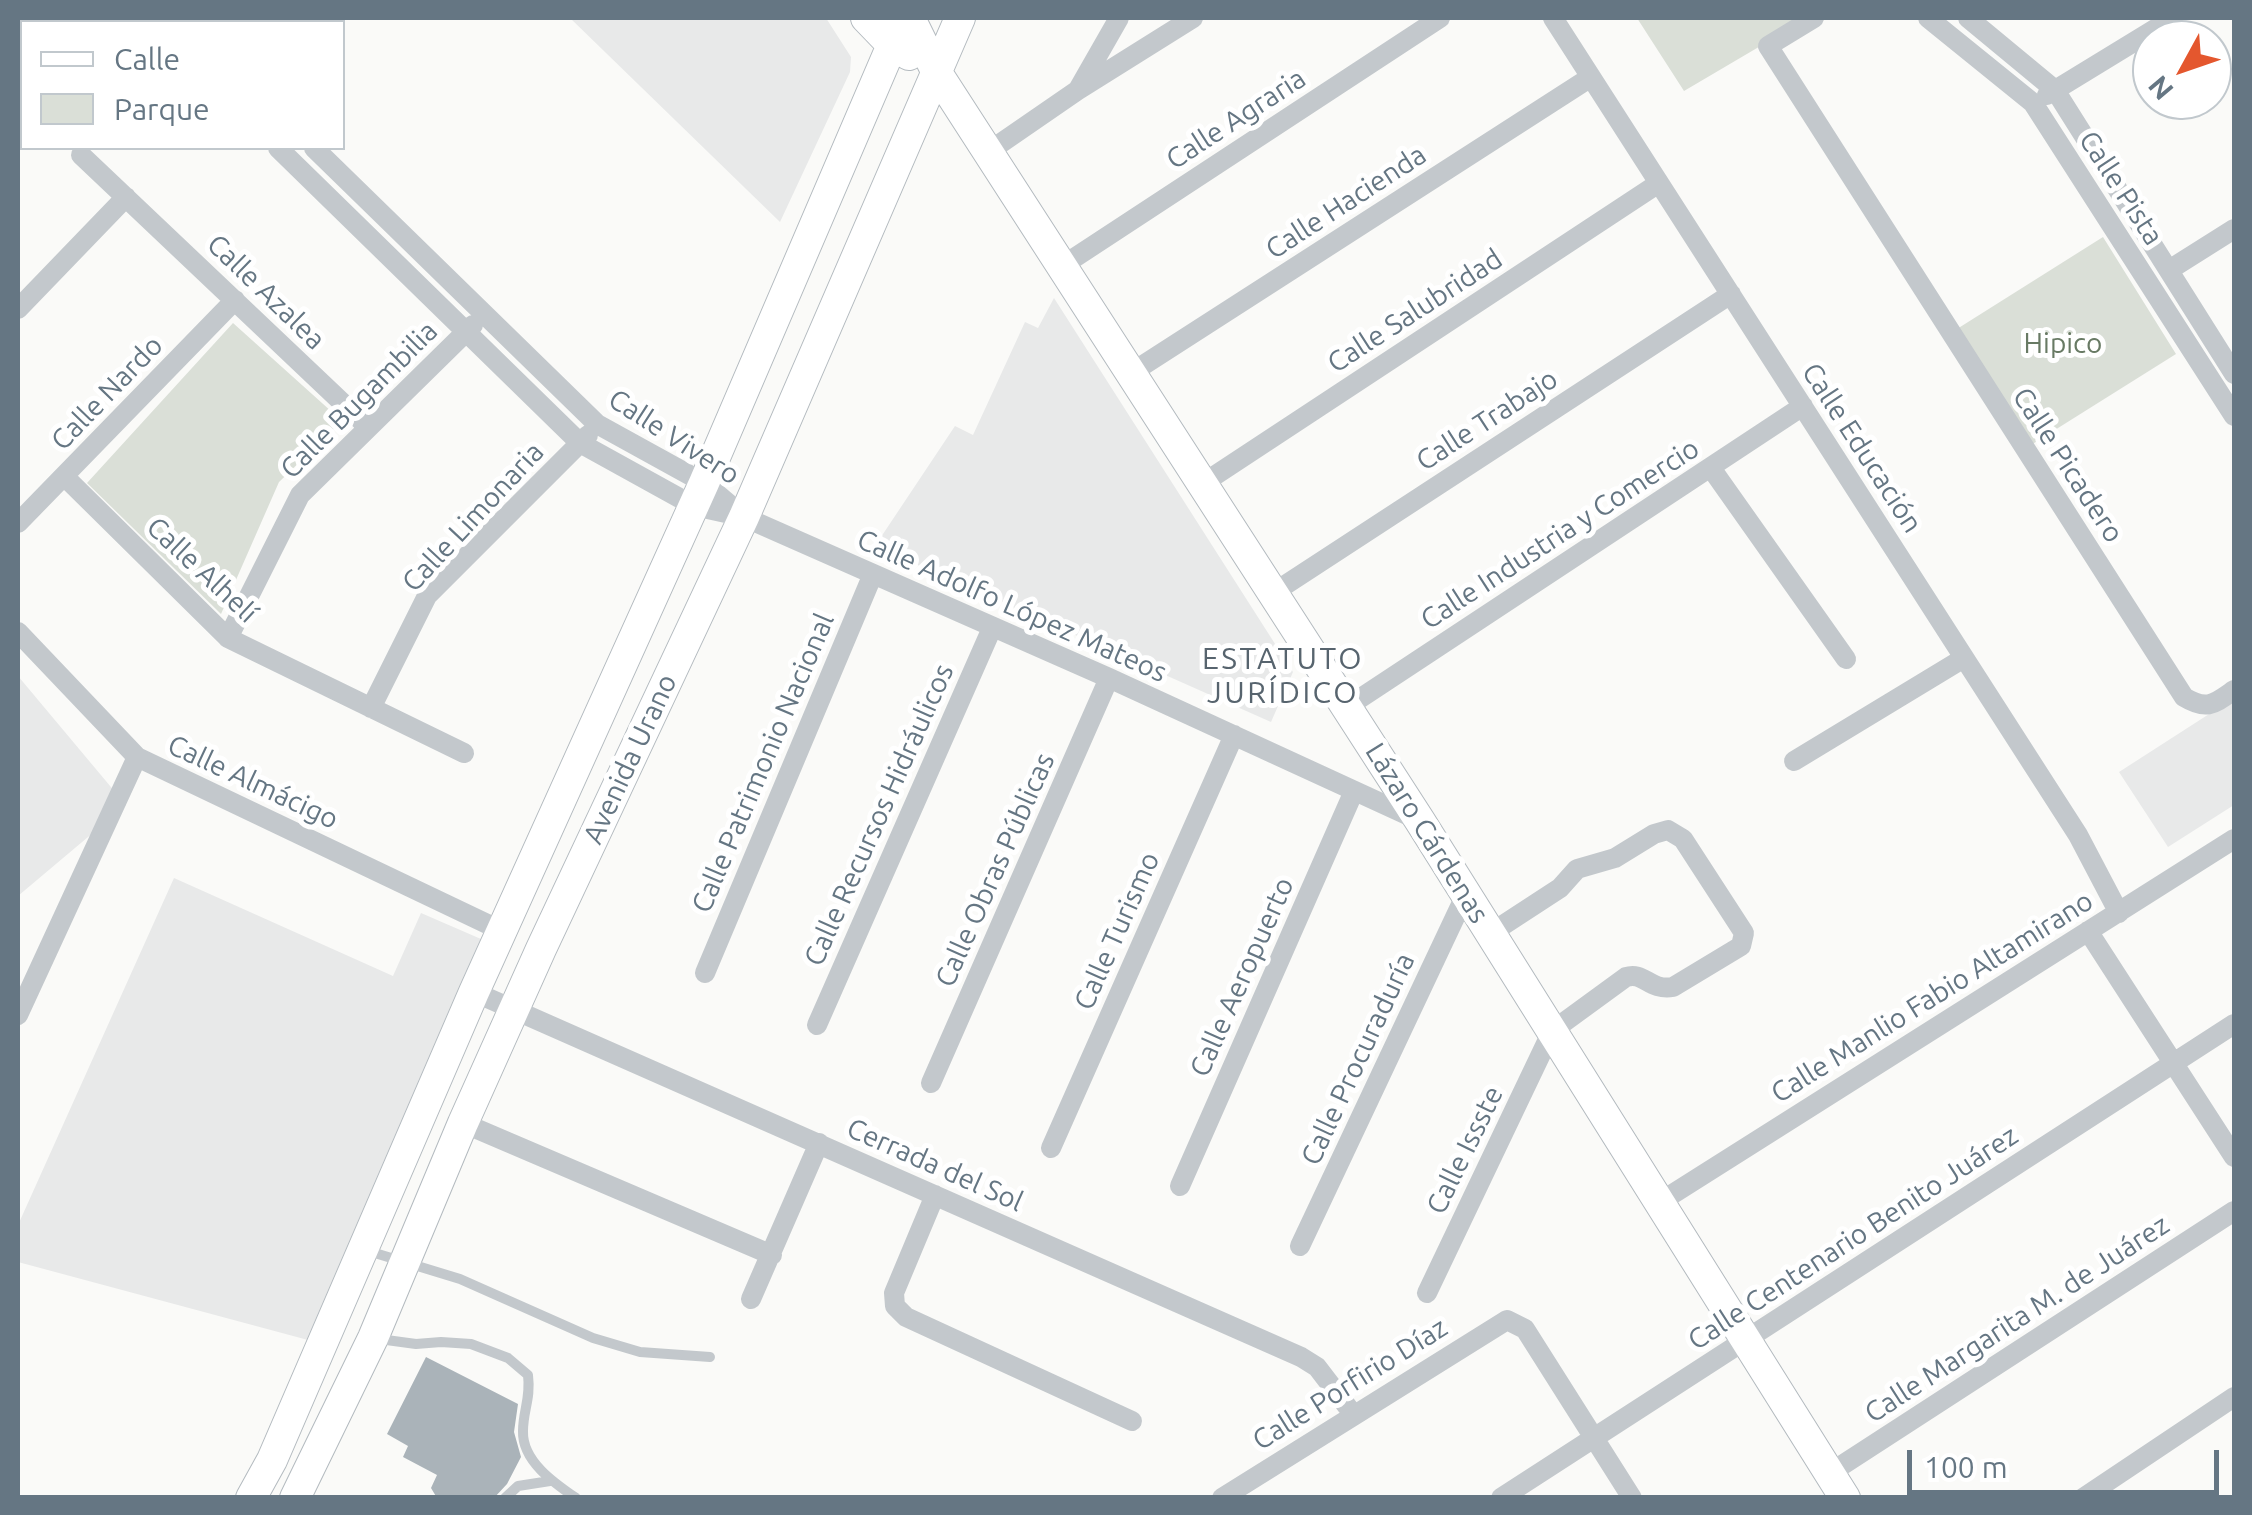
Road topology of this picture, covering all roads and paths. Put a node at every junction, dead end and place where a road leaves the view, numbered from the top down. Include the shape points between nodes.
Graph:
1 (866, 18) edge
2 (909, 18) edge
3 (960, 18) edge
4 (1119, 18) edge
5 (1193, 18) edge
6 (1440, 18) edge
7 (1553, 18) edge
8 (1814, 18) edge
9 (1928, 18) edge
10 (1968, 18) edge
11 (2174, 18) edge
12 (892, 45) junction
13 (937, 73) junction
14 (1591, 77) junction
15 (1078, 90) junction
16 (2055, 90) junction
17 (2034, 103) junction
18 (316, 150) edge
19 (289, 151) edge
20 (988, 152) junction
21 (81, 155) dead end
22 (1658, 184) junction
23 (126, 197) junction
24 (378, 209) junction
25 (360, 228) junction
26 (2234, 229) edge
27 (802, 255) junction
28 (1062, 266) junction
29 (2169, 270) junction
30 (850, 275) junction
31 (1731, 294) junction
32 (235, 300) junction
33 (18, 308) edge
34 (484, 314) junction
35 (466, 332) junction
36 (1131, 373) junction
37 (2234, 374) edge
38 (1803, 406) junction
39 (2234, 416) edge
40 (598, 424) junction
41 (368, 428) junction
42 (580, 443) junction
43 (1711, 468) junction
44 (64, 477) junction
45 (1202, 484) junction
46 (699, 494) junction
47 (744, 517) junction
48 (18, 523) edge
49 (873, 574) junction
50 (1273, 593) junction
51 (992, 628) junction
52 (18, 632) edge
53 (228, 638) junction
54 (1846, 658) dead end
55 (1964, 658) junction
56 (1109, 678) junction
57 (2234, 690) edge
58 (1347, 707) junction
59 (372, 708) junction
60 (1234, 735) junction
61 (464, 753) dead end
62 (136, 757) junction
63 (1794, 761) dead end
64 (1354, 790) junction
65 (1420, 821) junction
66 (2234, 839) edge
67 (1466, 894) junction
68 (2118, 913) junction
69 (2088, 930) junction
70 (502, 931) junction
71 (1491, 933) junction
72 (705, 973) dead end
73 (474, 992) junction
74 (514, 1010) junction
75 (18, 1015) edge
76 (2234, 1024) edge
77 (817, 1025) dead end
78 (1552, 1031) junction
79 (2174, 1063) junction
80 (930, 1083) dead end
81 (463, 1123) junction
82 (819, 1143) junction
83 (1051, 1148) dead end
84 (2234, 1157) edge
85 (1180, 1186) dead end
86 (935, 1196) junction
87 (1660, 1202) junction
88 (2234, 1211) edge
89 (1300, 1246) dead end
90 (363, 1250) junction
91 (772, 1255) junction
92 (403, 1263) junction
93 (1427, 1293) dead end
94 (752, 1299) dead end
95 (1746, 1340) junction
96 (322, 1347) junction
97 (366, 1351) junction
98 (710, 1357) dead end
99 (2234, 1398) edge
100 (1353, 1414) junction
101 (1132, 1421) dead end
102 (1594, 1437) junction
103 (550, 1481) junction
104 (1838, 1485) edge
105 (251, 1498) edge
106 (295, 1498) edge
107 (506, 1498) edge
108 (576, 1498) edge
109 (1222, 1498) edge
110 (1501, 1498) edge
111 (1632, 1498) edge
112 (2083, 1498) edge

1 - 12 main road
2 - 12 main road, Avenida Urano
2 - 13 main road, Lázaro Cárdenas
3 - 13 main road, Avenida Urano
4 - 15 street
5 - 15 street
6 - 28 street, Calle Agraria
7 - 14 street, Calle Educación
8 - 57 street, Calle Picadero via 1768,46 2184,697 2198,706 2214,704
9 - 17 street, Calle Pista
10 - 16 street, Calle Pista
11 - 16 street
12 - 13 main road
12 - 27 main road, Avenida Urano
13 - 20 main road, Lázaro Cárdenas
13 - 30 main road, Avenida Urano
14 - 22 street, Calle Educación
14 - 36 street, Calle Hacienda
15 - 20 street
16 - 17 street
16 - 29 street, Calle Pista
17 - 39 street, Calle Pista
18 - 24 street, Calle Vivero
19 - 25 street, Calle Vivero
20 - 28 main road, Lázaro Cárdenas
21 - 23 street, Calle Azalea
22 - 31 street, Calle Educación
22 - 45 street, Calle Salubridad
23 - 32 street, Calle Azalea
23 - 33 street
24 - 25 street
24 - 34 street, Calle Vivero
25 - 35 street, Calle Vivero
26 - 29 street
27 - 30 main road
27 - 46 main road, Avenida Urano
28 - 36 main road, Lázaro Cárdenas
29 - 37 street, Calle Pista
30 - 47 main road, Avenida Urano
31 - 38 street, Calle Educación
31 - 50 street, Calle Trabajo
32 - 41 street, Calle Azalea
32 - 44 street, Calle Nardo
34 - 35 street, Calle Bugambilia
34 - 40 street, Calle Vivero
35 - 41 street, Calle Bugambilia
35 - 42 street, Calle Vivero
36 - 45 main road, Lázaro Cárdenas
38 - 43 street, Calle Industria y Comercio
38 - 55 street, Calle Educación
40 - 42 street, Calle Limonaria
40 - 46 street, Calle Vivero
41 - 53 street, Calle Bugambilia via 300,495
42 - 46 street, Calle Vivero
42 - 59 street, Calle Limonaria via 427,596
43 - 54 street
43 - 58 street, Calle Industria y Comercio
44 - 48 street, Calle Nardo
44 - 53 street, Calle Alhelí
45 - 50 main road, Lázaro Cárdenas
46 - 47 street, Calle Vivero
46 - 70 main road, Avenida Urano
47 - 49 street, Calle Adolfo López Mateos
47 - 74 main road, Avenida Urano
49 - 51 street, Calle Adolfo López Mateos
49 - 72 street, Calle Patrimonio Nacional
50 - 58 main road, Lázaro Cárdenas
51 - 56 street, Calle Adolfo López Mateos
51 - 77 street, Calle Recursos Hidráulicos
52 - 62 street, Calle Almácigo
53 - 59 street, Calle Alhelí
55 - 63 street
55 - 68 street, Calle Educación via 2078,835
56 - 60 street, Calle Adolfo López Mateos
56 - 80 street, Calle Obras Públicas
58 - 65 main road, Lázaro Cárdenas
59 - 61 street, Calle Alhelí
60 - 64 street, Calle Adolfo López Mateos
60 - 83 street, Calle Turismo
62 - 70 street, Calle Almácigo
62 - 75 street
64 - 65 street, Calle Adolfo López Mateos
64 - 85 street, Calle Aeropuerto
65 - 67 main road, Lázaro Cárdenas
66 - 68 street, Calle Manlio Fabio Altamirano
67 - 71 main road, Lázaro Cárdenas
67 - 89 street, Calle Procuraduría
68 - 69 street, Calle Manlio Fabio Altamirano
69 - 79 street
69 - 87 street, Calle Manlio Fabio Altamirano
70 - 73 main road, Avenida Urano
71 - 78 main road, Lázaro Cárdenas
71 - 78 street via 1560,888 1578,868 1668,830 1683,839 1744,933 1742,946 1672,987 1652,986 1632,974
73 - 74 street, Cerrada del Sol
73 - 90 main road, Avenida Urano
74 - 81 main road, Avenida Urano
74 - 82 street, Cerrada del Sol
76 - 79 street, Calle Centenario Benito Juárez
78 - 87 main road, Lázaro Cárdenas
78 - 93 street, Calle Issste
79 - 84 street
79 - 95 street, Calle Centenario Benito Juárez
81 - 91 street
81 - 92 main road, Avenida Urano
82 - 86 street, Cerrada del Sol
82 - 91 street
86 - 100 street, Cerrada del Sol via 1301,1357 1317,1367
86 - 101 street via 894,1293 895,1306 906,1317
87 - 95 main road, Lázaro Cárdenas
88 - 104 street, Calle Margarita M. de Juárez
90 - 92 lane
90 - 96 main road, Avenida Urano
91 - 94 street
92 - 97 main road, Avenida Urano
92 - 98 lane via 460,1279 592,1338 640,1352
95 - 102 street, Calle Centenario Benito Juárez
95 - 104 main road, Lázaro Cárdenas
96 - 97 main road
96 - 105 main road, Avenida Urano
97 - 103 lane via 441,1342 471,1344 508,1358 528,1375 522,1433 527,1452
97 - 106 main road, Avenida Urano
99 - 112 street
100 - 102 street, Calle Porfirio Díaz via 1507,1320 1524,1329
100 - 109 street, Calle Porfirio Díaz
102 - 110 street, Calle Centenario Benito Juárez
102 - 111 street
103 - 107 lane via 518,1486
103 - 108 lane

